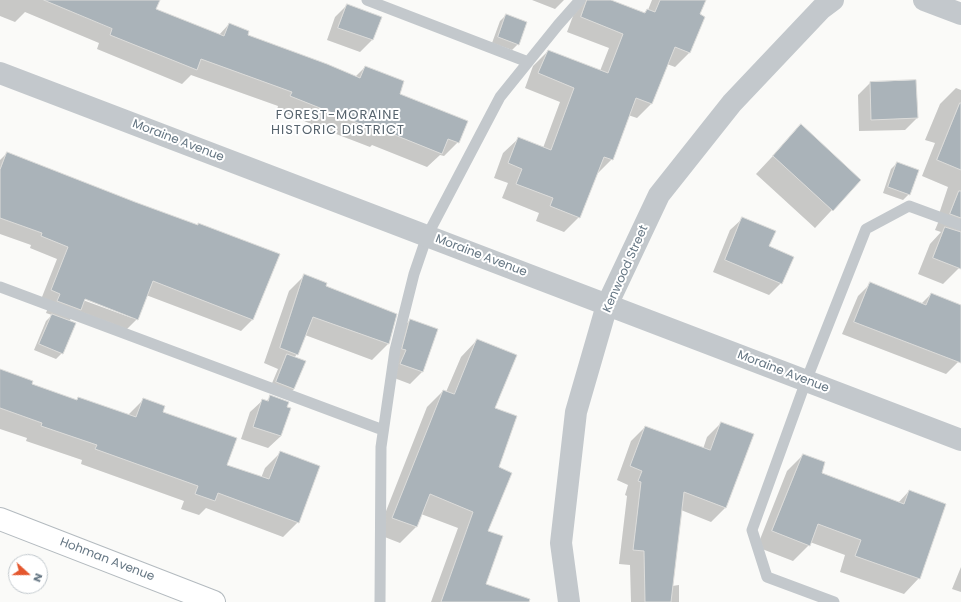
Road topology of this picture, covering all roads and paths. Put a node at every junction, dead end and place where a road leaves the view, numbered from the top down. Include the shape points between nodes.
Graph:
1 (367, 0) edge
2 (580, 0) edge
3 (833, 0) edge
4 (932, 1) edge
5 (961, 14) edge
6 (528, 62) junction
7 (0, 73) edge
8 (961, 225) edge
9 (427, 236) junction
10 (0, 287) edge
11 (607, 305) junction
12 (806, 381) junction
13 (383, 430) junction
14 (961, 440) edge
15 (0, 519) edge
16 (214, 602) edge
17 (380, 602) edge
18 (569, 602) edge
19 (834, 602) edge

1 - 6 lane
2 - 6 lane
3 - 11 street, Kenwood Street via 821,9 732,103 659,196
4 - 5 street
6 - 9 lane via 500,97
7 - 9 street, Moraine Avenue
8 - 12 lane via 909,206 866,229
9 - 11 street, Moraine Avenue
9 - 13 lane via 414,274 396,350
10 - 13 lane
11 - 12 street, Moraine Avenue
11 - 18 street, Kenwood Street via 576,412 561,543
12 - 14 street, Moraine Avenue
12 - 19 lane via 752,530 767,577
13 - 17 lane
15 - 16 main road, Hohman Avenue

